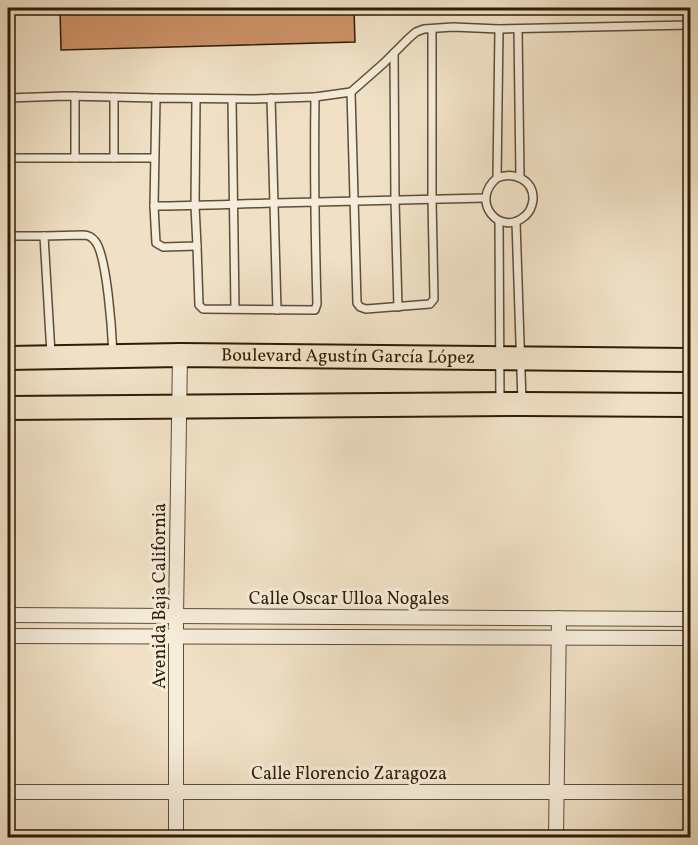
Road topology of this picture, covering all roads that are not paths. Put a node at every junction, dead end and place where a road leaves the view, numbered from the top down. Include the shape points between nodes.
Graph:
1 (690, 25) edge
2 (432, 29) junction
3 (499, 29) junction
4 (518, 29) junction
5 (394, 53) junction
6 (351, 92) junction
7 (75, 96) junction
8 (114, 97) junction
9 (315, 97) junction
10 (8, 98) edge
11 (156, 98) junction
12 (272, 98) junction
13 (196, 99) junction
14 (232, 99) junction
15 (8, 154) edge
16 (75, 158) junction
17 (114, 158) junction
18 (154, 158) junction
19 (520, 177) junction
20 (497, 178) junction
21 (485, 198) junction
22 (432, 199) junction
23 (395, 200) junction
24 (353, 201) junction
25 (315, 202) junction
26 (274, 203) junction
27 (234, 205) junction
28 (154, 206) junction
29 (195, 206) junction
30 (499, 220) junction
31 (516, 222) junction
32 (8, 236) edge
33 (44, 236) junction
34 (197, 246) junction
35 (398, 306) junction
36 (235, 309) junction
37 (277, 310) junction
38 (180, 355) junction
39 (113, 356) junction
40 (51, 357) junction
41 (8, 358) edge
42 (510, 358) junction
43 (690, 360) edge
44 (512, 405) junction
45 (690, 405) edge
46 (180, 407) junction
47 (8, 408) edge
48 (8, 615) edge
49 (176, 617) junction
50 (366, 617) junction
51 (559, 618) junction
52 (690, 619) edge
53 (8, 636) edge
54 (177, 636) junction
55 (365, 637) junction
56 (559, 638) junction
57 (690, 638) edge
58 (556, 791) junction
59 (8, 792) edge
60 (177, 792) junction
61 (690, 792) edge
62 (176, 837) edge
63 (556, 837) edge

1 - 4 lane
2 - 3 lane
2 - 5 lane via 416,32
2 - 22 lane
3 - 4 lane
3 - 20 lane
4 - 19 lane
5 - 6 lane
5 - 23 lane
6 - 9 lane
6 - 24 lane
7 - 8 lane
7 - 10 lane
7 - 16 lane
8 - 11 lane
8 - 17 lane
9 - 12 lane
9 - 25 lane
11 - 13 lane
11 - 18 lane
12 - 14 lane
12 - 26 lane
13 - 14 lane
13 - 29 lane
14 - 27 lane
15 - 16 lane via 15,158
16 - 17 lane
17 - 18 lane
18 - 28 lane
19 - 20 lane
19 - 31 lane via 533,196 529,212
20 - 21 lane
21 - 22 lane
21 - 30 lane via 492,215
22 - 23 lane
22 - 35 lane via 434,299 430,304
23 - 24 lane
23 - 35 lane
24 - 25 lane
24 - 35 lane via 357,303 366,309
25 - 26 lane
25 - 37 lane via 316,308
26 - 27 lane
26 - 37 lane
27 - 29 lane
27 - 36 lane
28 - 29 lane
28 - 34 lane via 156,243 163,247
29 - 34 lane
30 - 31 lane
30 - 42 lane
31 - 42 lane
32 - 33 lane
33 - 39 lane via 82,235 97,243
33 - 40 lane
34 - 36 lane via 200,308
36 - 37 lane
38 - 39 main road, Boulevard Agustín García López
38 - 42 main road, Boulevard Agustín García López
38 - 46 street, Avenida Baja California
39 - 40 main road, Boulevard Agustín García López
40 - 41 main road, Boulevard Agustín García López
42 - 43 main road, Boulevard Agustín García López
42 - 44 lane
42 - 44 lane
44 - 45 main road
44 - 46 main road
46 - 47 main road
46 - 49 street, Avenida Baja California
48 - 49 street, Calle Oscar Ulloa Nogales
49 - 50 street, Calle Oscar Ulloa Nogales
49 - 54 street, Avenida Baja California
50 - 51 street, Calle Oscar Ulloa Nogales
50 - 55 street
51 - 52 street, Calle Oscar Ulloa Nogales
51 - 56 street
53 - 54 street, Calle Oscar Ulloa Nogales
54 - 55 street, Calle Oscar Ulloa Nogales
54 - 60 street, Avenida Baja California
55 - 56 street, Calle Oscar Ulloa Nogales
56 - 57 street, Calle Oscar Ulloa Nogales
56 - 58 street
58 - 60 street, Calle Florencio Zaragoza
58 - 61 street, Calle Florencio Zaragoza
58 - 63 street
59 - 60 street, Calle Florencio Zaragoza
60 - 62 street, Avenida Baja California

